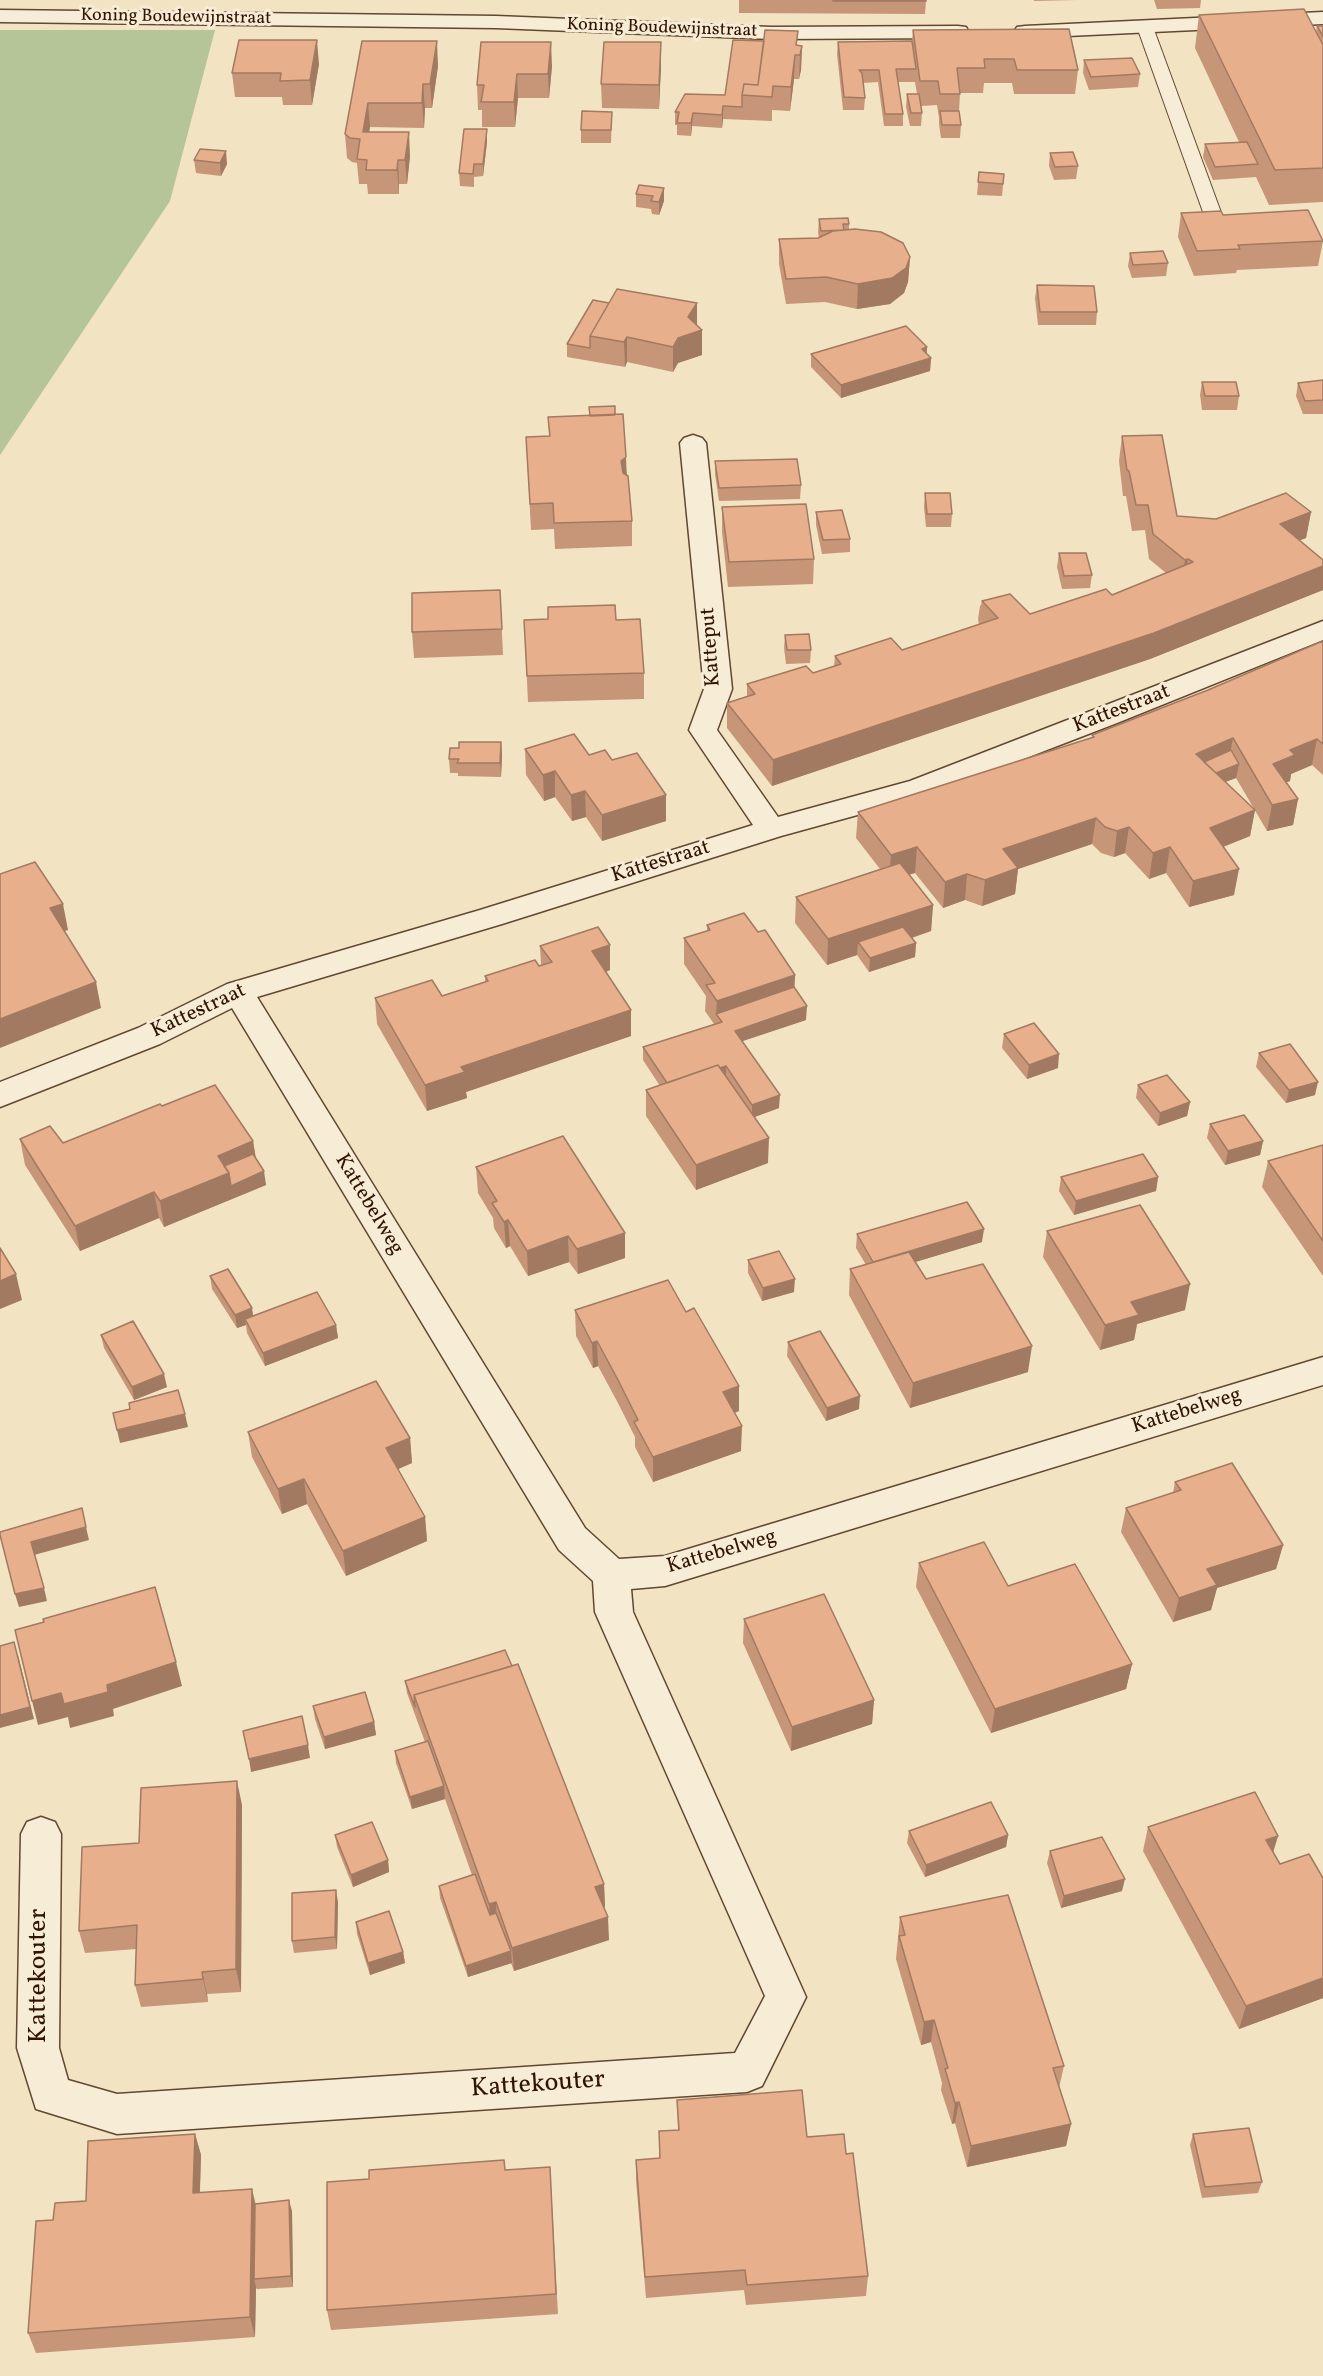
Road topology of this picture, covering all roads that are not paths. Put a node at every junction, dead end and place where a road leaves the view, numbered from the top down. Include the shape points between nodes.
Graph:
1 (0, 16) edge
2 (1323, 18) edge
3 (1145, 27) junction
4 (980, 32) edge
5 (1003, 32) edge
6 (1217, 226) edge
7 (693, 442) dead end
8 (1323, 630) edge
9 (771, 829) junction
10 (238, 992) junction
11 (0, 1095) edge
12 (1323, 1371) edge
13 (611, 1575) junction
14 (41, 1834) dead end

1 - 4 street, Koning Boudewijnstraat via 496,22 771,33
2 - 3 street
3 - 5 street
3 - 6 lane
7 - 9 street, Katteput via 718,689 703,730
8 - 9 street, Kattestraat via 920,788
9 - 10 street, Kattestraat
10 - 11 street, Kattestraat via 148,1036
10 - 13 street, Kattebelweg via 572,1539
12 - 13 street, Kattebelweg via 666,1571
13 - 14 street, Kattekouter via 614,1612 786,1997 747,2072 117,2114 51,2095 38,2048

